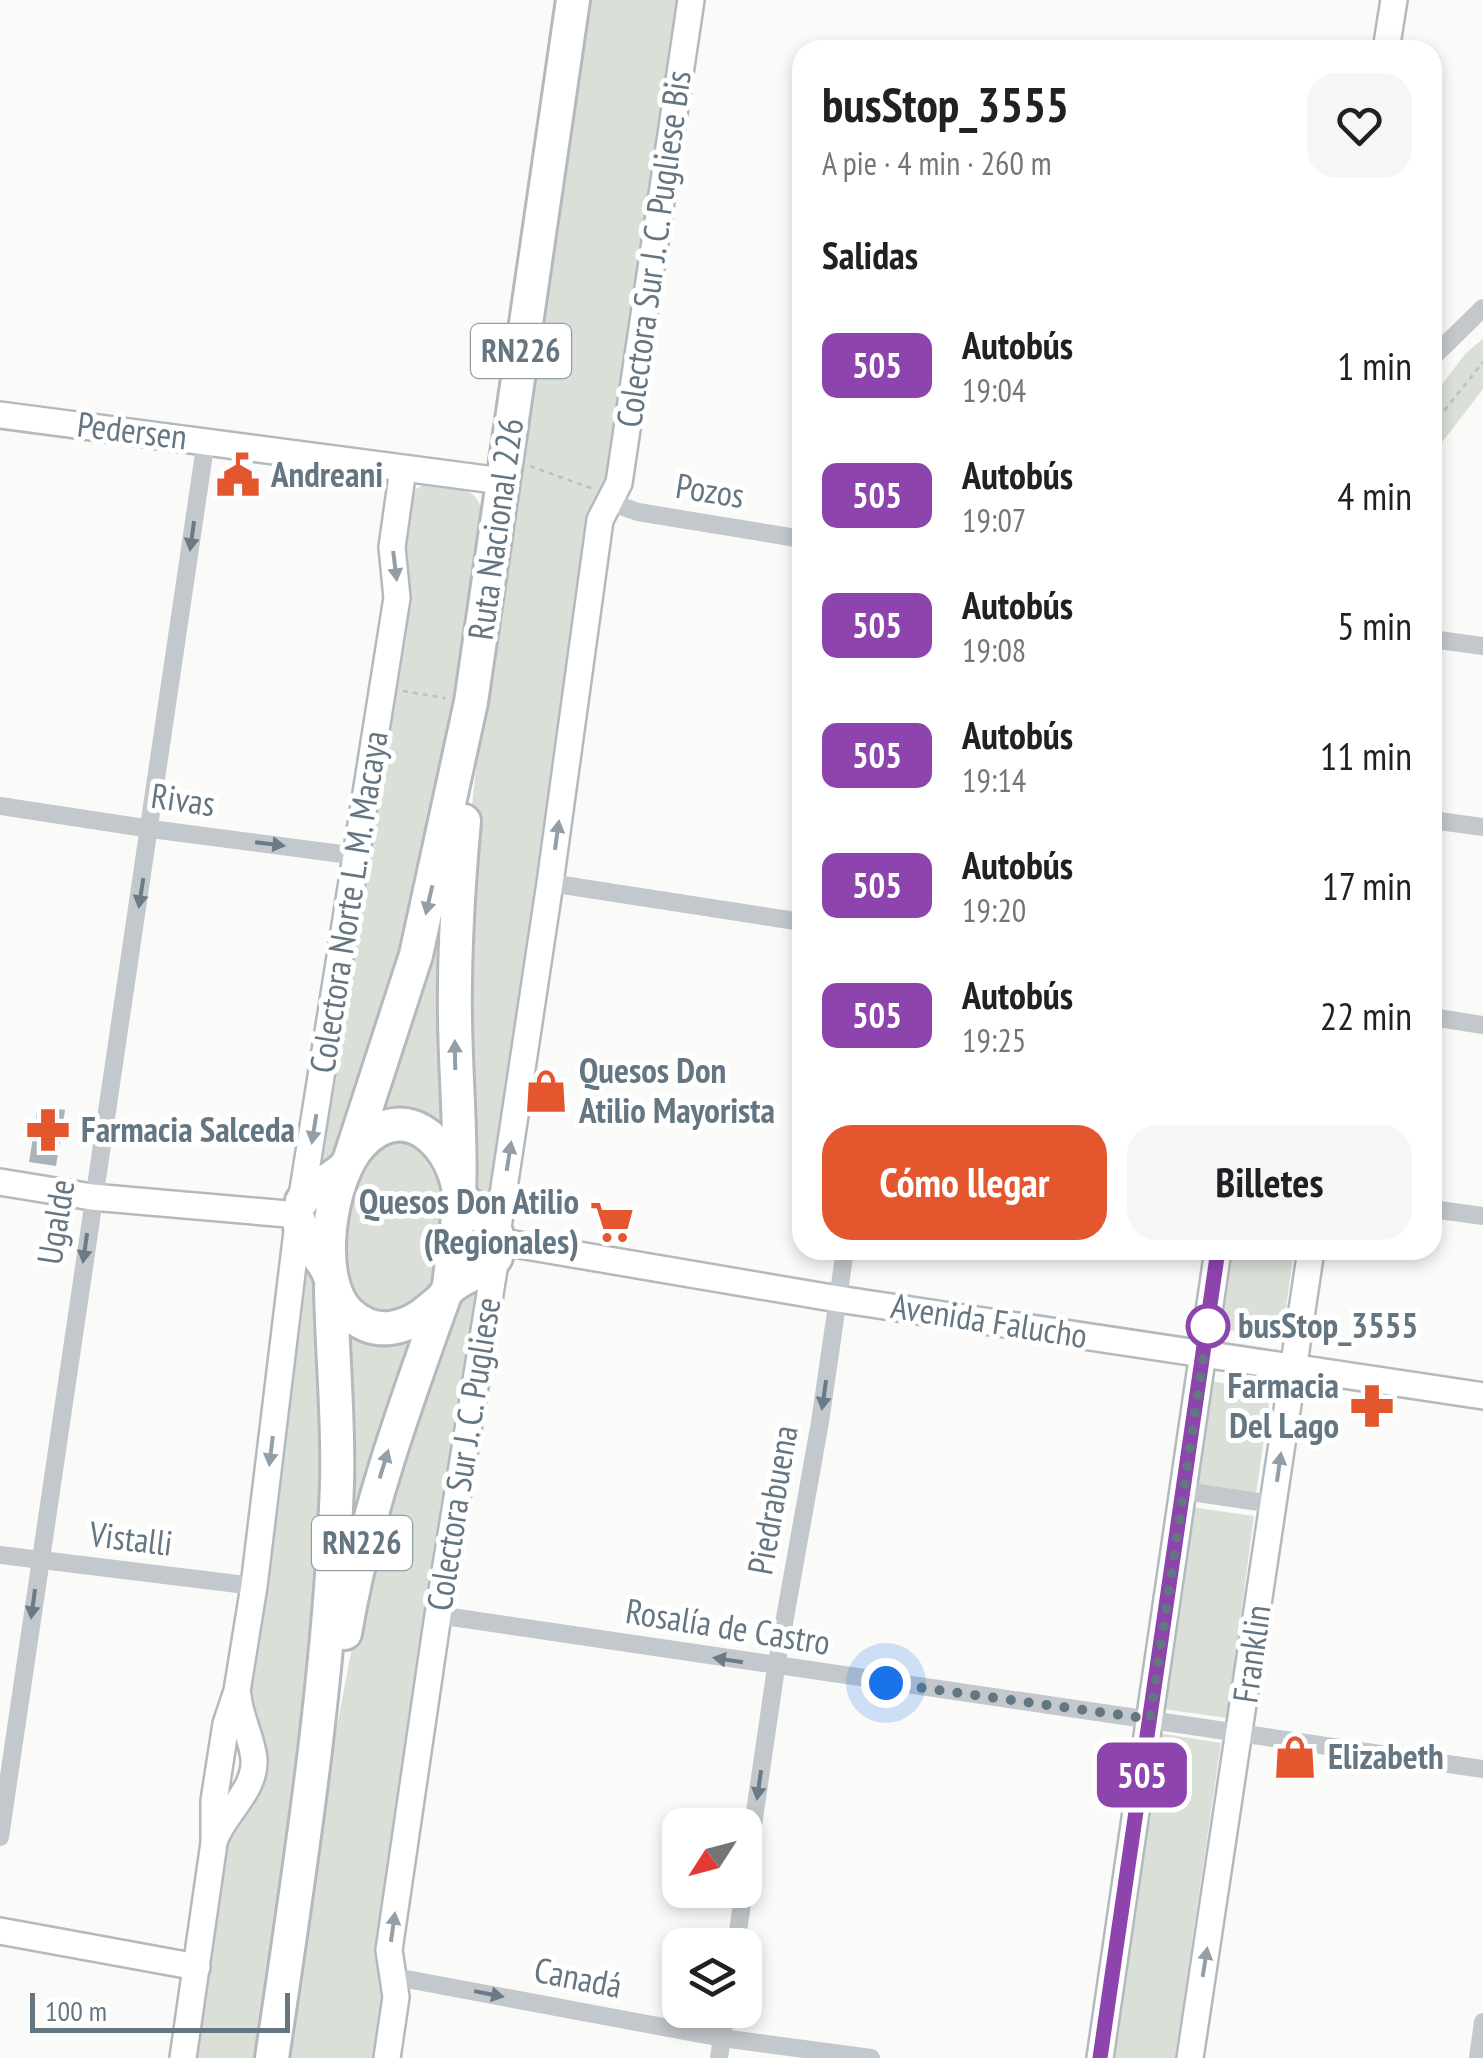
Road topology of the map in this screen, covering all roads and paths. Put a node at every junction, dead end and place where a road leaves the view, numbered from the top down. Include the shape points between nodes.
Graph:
1 (573, 0) edge
2 (690, 0) edge
3 (1394, 0) edge
4 (1388, 40) edge
5 (1483, 308) edge
6 (1442, 348) edge
7 (1483, 362) edge
8 (1442, 413) edge
9 (0, 415) edge
10 (206, 440) junction
11 (504, 468) junction
12 (403, 469) junction
13 (613, 497) junction
14 (792, 537) edge
15 (1442, 640) edge
16 (1483, 646) edge
17 (382, 688) junction
18 (471, 702) junction
19 (0, 806) edge
20 (1442, 821) edge
21 (1483, 827) edge
22 (151, 829) junction
23 (357, 856) junction
24 (550, 883) junction
25 (792, 920) edge
26 (1442, 1018) edge
27 (1483, 1024) edge
28 (349, 1160) junction
29 (0, 1182) edge
30 (458, 1191) junction
31 (92, 1197) junction
32 (1442, 1210) edge
33 (300, 1212) junction
34 (1483, 1216) edge
35 (496, 1244) junction
36 (844, 1260) edge
37 (1217, 1260) edge
38 (1310, 1260) edge
39 (331, 1281) junction
40 (446, 1293) junction
41 (838, 1298) junction
42 (1204, 1354) junction
43 (1294, 1367) junction
44 (1483, 1396) edge
45 (1184, 1491) junction
46 (1274, 1504) junction
47 (0, 1555) edge
48 (39, 1560) junction
49 (254, 1586) junction
50 (438, 1615) junction
51 (776, 1668) junction
52 (1150, 1719) junction
53 (1241, 1732) junction
54 (1483, 1769) edge
55 (310, 1798) junction
56 (756, 1808) edge
57 (0, 1837) edge
58 (0, 1931) edge
59 (197, 1967) junction
60 (394, 1982) junction
61 (1483, 2022) edge
62 (723, 2028) edge
63 (722, 2038) junction
64 (183, 2058) edge
65 (272, 2058) edge
66 (387, 2058) edge
67 (719, 2058) edge
68 (872, 2058) edge
69 (1100, 2058) edge
70 (1190, 2058) edge
71 (1478, 2058) edge

1 - 11 highway, Ruta Nacional 226 / RN226
2 - 13 main road, Colectora Sur J. C. Pugliese Bis
3 - 4 main road
5 - 6 street
7 - 8 path
9 - 10 main road, Pedersen
10 - 12 main road, Pedersen
10 -> 22 street, Ugalde
11 - 12 main road, Pedersen
11 - 13 path
11 - 18 highway, Ruta Nacional 226 / RN226
12 -> 17 main road, Colectora Norte L. M. Macaya via 392,547 397,598
13 - 14 street, Pozos via 638,512
24 -> 13 main road, Colectora Sur J. C. Pugliese via 600,520
15 - 16 street
17 - 18 path
17 - 23 main road, Colectora Norte L. M. Macaya
18 -> 28 highway, Ruta Nacional 226 / RN226 via 416,955
30 -> 18 highway, Ruta Nacional 226 / RN226 via 456,911
19 - 22 street, Rivas
20 - 21 street
22 -> 23 street, Rivas
22 -> 31 street, Ugalde
23 -> 33 main road, Colectora Norte L. M. Macaya
24 - 25 street
35 -> 24 main road, Colectora Sur J. C. Pugliese
26 - 27 street
28 - 30 highway, Ruta Nacional 226 / RN226 via 374,1134 409,1126 441,1145
28 - 33 highway via 334,1179 315,1187
28 - 39 highway, Ruta Nacional 226 / RN226 via 331,1231
29 - 31 main road
30 - 35 highway via 492,1225
30 - 40 highway, Ruta Nacional 226 / RN226
31 - 33 main road
31 -> 48 street, Ugalde
32 - 34 street
33 - 39 highway via 303,1235
33 -> 49 main road, Colectora Norte L. M. Macaya
35 - 40 highway via 487,1268 464,1275
35 - 41 main road, Avenida Falucho
35 - 50 main road, Colectora Sur J. C. Pugliese
36 - 41 street, Piedrabuena
37 - 42 main road
38 - 43 main road, Franklin
39 - 40 highway via 348,1312 376,1328 410,1324
39 - 55 highway, Ruta Nacional 226 / RN226 via 337,1479
55 -> 40 highway, Ruta Nacional 226 / RN226 via 360,1548
41 - 42 main road, Avenida Falucho
41 -> 51 street, Piedrabuena
42 - 43 main road, Avenida Falucho
42 - 45 main road
43 - 44 main road, Avenida Falucho
46 -> 43 main road, Franklin
45 - 46 street
45 - 52 main road
46 - 53 main road, Franklin
47 - 48 street, Vistalli
48 - 49 street, Vistalli
48 -> 57 street, Ugalde
49 - 59 main road, Colectora Norte L. M. Macaya via 238,1692 253,1770 214,1843
51 -> 50 street, Rosalía de Castro
60 -> 50 main road, Colectora Sur J. C. Pugliese via 390,1950
51 - 52 street, Rosalía de Castro
51 -> 56 street, Piedrabuena
52 - 53 street, Rosalía de Castro
52 - 69 main road
53 - 54 street, Rosalía de Castro
70 -> 53 main road, Franklin
55 - 65 highway, Ruta Nacional 226 / RN226
58 - 59 main road
59 - 64 main road, Colectora Norte L. M. Macaya
60 -> 63 street, Canadá via 401,1978
60 - 66 main road, Colectora Sur J. C. Pugliese
61 - 71 street
62 - 63 street
63 - 67 street
63 - 68 street, Canadá

